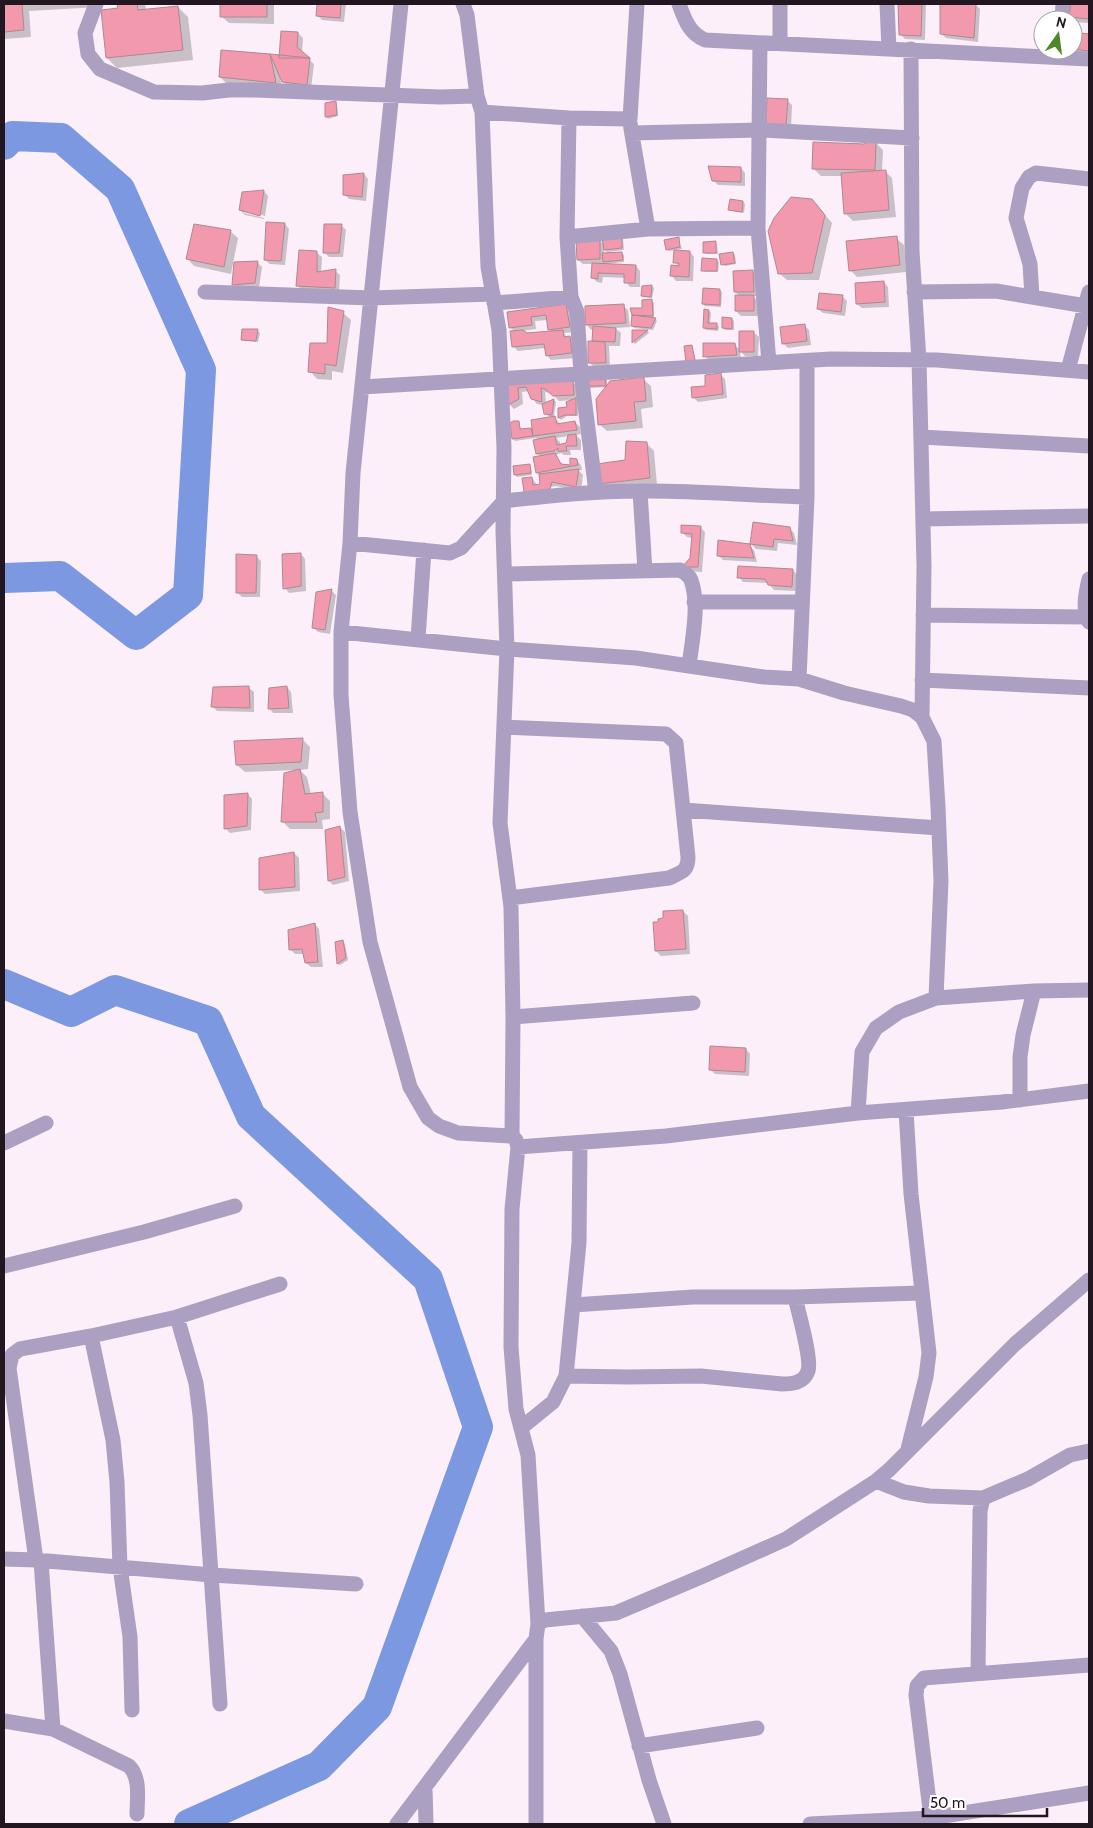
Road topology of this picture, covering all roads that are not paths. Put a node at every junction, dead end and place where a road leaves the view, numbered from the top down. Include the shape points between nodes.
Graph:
1 (96, 4) edge
2 (401, 4) edge
3 (463, 4) edge
4 (638, 4) edge
5 (679, 4) edge
6 (780, 4) edge
7 (887, 4) edge
8 (760, 43) junction
9 (780, 44) junction
10 (889, 48) junction
11 (912, 49) junction
12 (1033, 53) edge
13 (392, 95) junction
14 (477, 96) junction
15 (482, 112) junction
16 (569, 118) junction
17 (631, 126) junction
18 (760, 130) junction
19 (912, 138) junction
20 (1089, 179) edge
21 (758, 228) junction
22 (648, 229) junction
23 (567, 237) junction
24 (205, 292) dead end
25 (914, 292) junction
26 (571, 297) junction
27 (1032, 297) junction
28 (370, 298) junction
29 (493, 299) junction
30 (1087, 299) edge
31 (919, 360) junction
32 (807, 361) junction
33 (769, 363) junction
34 (1068, 370) junction
35 (1089, 372) edge
36 (581, 374) junction
37 (501, 378) junction
38 (362, 387) junction
39 (921, 437) junction
40 (1089, 446) edge
41 (640, 490) junction
42 (596, 492) junction
43 (807, 497) junction
44 (504, 501) junction
45 (1089, 516) edge
46 (923, 519) junction
47 (350, 543) junction
48 (424, 550) junction
49 (645, 571) junction
50 (505, 574) junction
51 (1089, 579) edge
52 (694, 602) junction
53 (801, 602) junction
54 (923, 615) junction
55 (1088, 620) edge
56 (341, 632) junction
57 (418, 640) junction
58 (507, 649) junction
59 (689, 666) junction
60 (799, 679) junction
61 (922, 680) junction
62 (1089, 688) edge
63 (922, 717) junction
64 (504, 727) junction
65 (683, 810) junction
66 (939, 828) junction
67 (510, 898) junction
68 (1089, 990) edge
69 (1034, 991) junction
70 (936, 998) junction
71 (693, 1003) dead end
72 (513, 1017) junction
73 (1089, 1091) edge
74 (1020, 1100) junction
75 (906, 1110) junction
76 (858, 1113) junction
77 (46, 1123) dead end
78 (515, 1142) junction
79 (4, 1143) edge
80 (580, 1143) junction
81 (235, 1206) dead end
82 (4, 1266) edge
83 (1089, 1280) edge
84 (280, 1284) dead end
85 (921, 1293) junction
86 (795, 1296) junction
87 (573, 1304) junction
88 (176, 1317) junction
89 (91, 1336) junction
90 (566, 1376) junction
91 (521, 1428) junction
92 (908, 1450) junction
93 (1089, 1451) edge
94 (876, 1481) junction
95 (984, 1498) junction
96 (4, 1560) edge
97 (39, 1560) junction
98 (120, 1568) junction
99 (212, 1575) junction
100 (356, 1584) dead end
101 (582, 1616) junction
102 (537, 1631) junction
103 (1089, 1665) edge
104 (978, 1673) junction
105 (220, 1704) dead end
106 (132, 1710) dead end
107 (4, 1720) edge
108 (757, 1728) dead end
109 (53, 1729) junction
110 (640, 1746) junction
111 (425, 1788) junction
112 (1089, 1792) edge
113 (137, 1814) dead end
114 (931, 1818) junction
115 (397, 1824) edge
116 (426, 1824) edge
117 (536, 1824) edge
118 (664, 1824) edge
119 (810, 1824) edge
120 (860, 1824) edge

1 - 13 street via 85,33 88,54 100,69 154,92 255,90
2 - 13 street
3 - 14 street
4 - 17 street
5 - 8 street via 696,36 705,40
6 - 9 street
7 - 10 street
8 - 9 street
8 - 18 street
9 - 10 street
10 - 11 street
11 - 12 street
11 - 19 street
13 - 14 street
13 - 28 street
14 - 15 street
15 - 16 street
15 - 29 street via 488,266
16 - 17 street
16 - 23 street
17 - 18 street
17 - 22 street
18 - 19 street
18 - 21 street
19 - 25 street
20 - 27 street via 1036,173 1029,176 1022,188 1016,218 1030,264
21 - 22 street
21 - 33 street
22 - 23 street
23 - 26 street
24 - 28 street
25 - 27 street via 996,291
25 - 31 street
26 - 29 street
26 - 36 street via 576,312
27 - 30 street
28 - 29 street
28 - 38 street
29 - 37 street via 499,330
30 - 34 street
31 - 32 street
31 - 34 street
31 - 39 street
32 - 33 street
32 - 43 street
33 - 36 street
34 - 35 street
36 - 37 street
36 - 42 street
37 - 38 street
37 - 44 street
38 - 47 street
39 - 40 street
39 - 46 street
41 - 42 street
41 - 43 street
41 - 49 street
42 - 44 street
43 - 53 street
44 - 48 street via 461,548 450,553
44 - 50 street
45 - 46 street
46 - 54 street
47 - 48 street
47 - 56 street
48 - 57 street
49 - 50 street
49 - 52 street via 680,570 691,580
50 - 58 street
51 - 55 street via 1085,595
52 - 53 street
52 - 59 street via 695,623
53 - 60 street
54 - 55 street
54 - 61 street
56 - 57 street
56 - 78 street via 341,695 350,812 368,932 410,1087 428,1118 439,1126 458,1133
57 - 58 street
58 - 59 street via 636,658
58 - 64 street
59 - 60 street
60 - 63 street via 901,706
61 - 62 street
61 - 63 street
63 - 66 street via 934,741
64 - 65 street via 666,734 676,743
64 - 67 street via 500,823
65 - 66 street
65 - 67 street via 688,866 669,878
66 - 70 street via 941,881
67 - 72 street
68 - 69 street
69 - 70 street
69 - 74 street via 1020,1057
70 - 76 street via 899,1012 876,1028 862,1052
71 - 72 street
72 - 78 street
73 - 74 street
74 - 75 street
75 - 76 street
75 - 85 street
76 - 80 street
77 - 79 street
78 - 80 street
78 - 91 street via 511,1347 516,1409
80 - 87 street via 579,1243
81 - 82 street
83 - 92 street via 1015,1344
84 - 88 street
85 - 86 street
85 - 92 street via 930,1353
86 - 87 street via 693,1297
86 - 90 street via 808,1360 808,1371 795,1384 701,1376
87 - 90 street
88 - 89 street
88 - 99 street via 196,1383
89 - 97 street via 20,1349 12,1355 9,1368
89 - 98 street via 113,1440
90 - 91 street via 553,1402
91 - 102 street via 528,1454
92 - 94 street
93 - 95 street via 1070,1455 1028,1479
94 - 95 street via 904,1492 929,1496
94 - 101 street via 786,1539 616,1613
95 - 104 street via 980,1511
96 - 97 street
97 - 98 street
97 - 109 street
98 - 99 street
98 - 106 street via 130,1637
99 - 100 street
99 - 105 street
101 - 102 street via 545,1620
101 - 110 street via 611,1651
102 - 111 street
102 - 117 street
103 - 104 street
104 - 114 street via 924,1678 917,1686
107 - 109 street
108 - 110 street
109 - 113 street via 134,1771 138,1789
110 - 118 street
111 - 115 street
111 - 116 street
112 - 114 street
114 - 120 street
119 - 120 street

